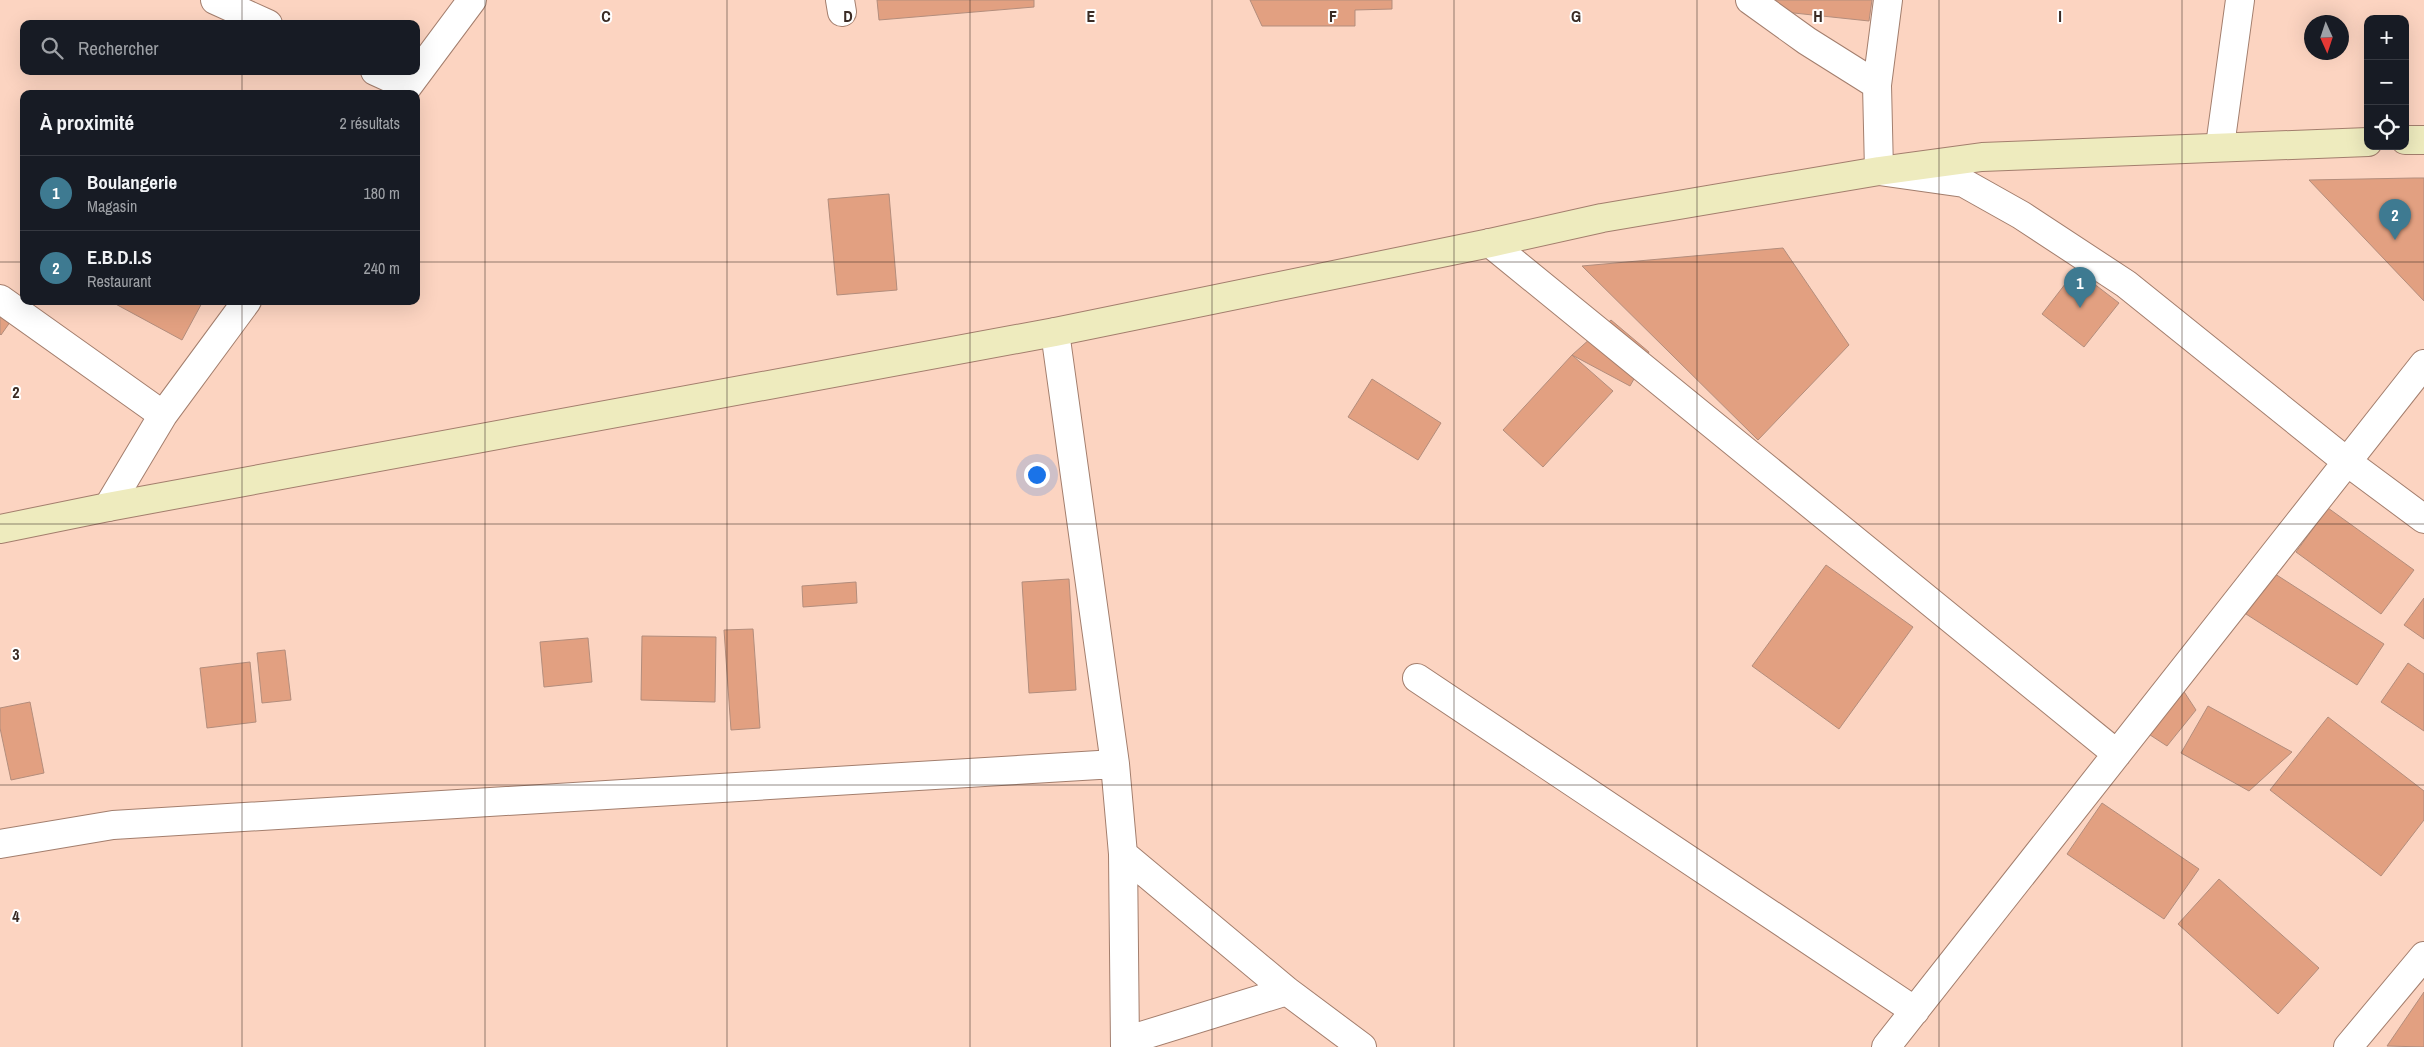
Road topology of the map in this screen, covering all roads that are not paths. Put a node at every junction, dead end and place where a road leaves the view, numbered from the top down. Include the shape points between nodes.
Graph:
1 (215, 0) edge
2 (472, 0) edge
3 (1750, 0) edge
4 (1888, 0) edge
5 (2240, 0) edge
6 (259, 20) edge
7 (420, 70) edge
8 (381, 75) edge
9 (416, 75) edge
10 (1877, 85) junction
11 (405, 90) edge
12 (2409, 140) edge
13 (2424, 140) edge
14 (2364, 142) edge
15 (2220, 146) junction
16 (1879, 171) junction
17 (1490, 243) junction
18 (0, 299) edge
19 (244, 305) edge
20 (1055, 332) junction
21 (2424, 364) edge
22 (162, 415) junction
23 (2346, 461) junction
24 (108, 507) junction
25 (2424, 519) edge
26 (0, 529) edge
27 (1418, 678) dead end
28 (2117, 754) junction
29 (1115, 764) junction
30 (0, 844) edge
31 (1122, 854) junction
32 (2424, 956) edge
33 (1287, 991) junction
34 (1915, 1011) junction
35 (1125, 1044) edge
36 (1362, 1047) edge
37 (1886, 1047) edge
38 (2348, 1047) edge

1 - 6 street
2 - 7 street
3 - 10 street
4 - 10 street
5 - 15 street
8 - 11 street
9 - 11 street
10 - 16 street
12 - 13 main road
14 - 15 main road
15 - 16 main road via 1982,157
16 - 17 main road via 1602,218
16 - 23 street via 1964,183 2021,215 2126,284
17 - 20 main road
17 - 28 street
18 - 22 street
19 - 22 street
20 - 24 main road
20 - 29 street
21 - 23 street
22 - 24 street
23 - 25 street
23 - 28 street
24 - 26 main road
27 - 34 street
28 - 34 street
29 - 30 street via 113,825
29 - 31 street
31 - 33 street
31 - 35 street
32 - 38 street
33 - 35 street
33 - 36 street
34 - 37 street

